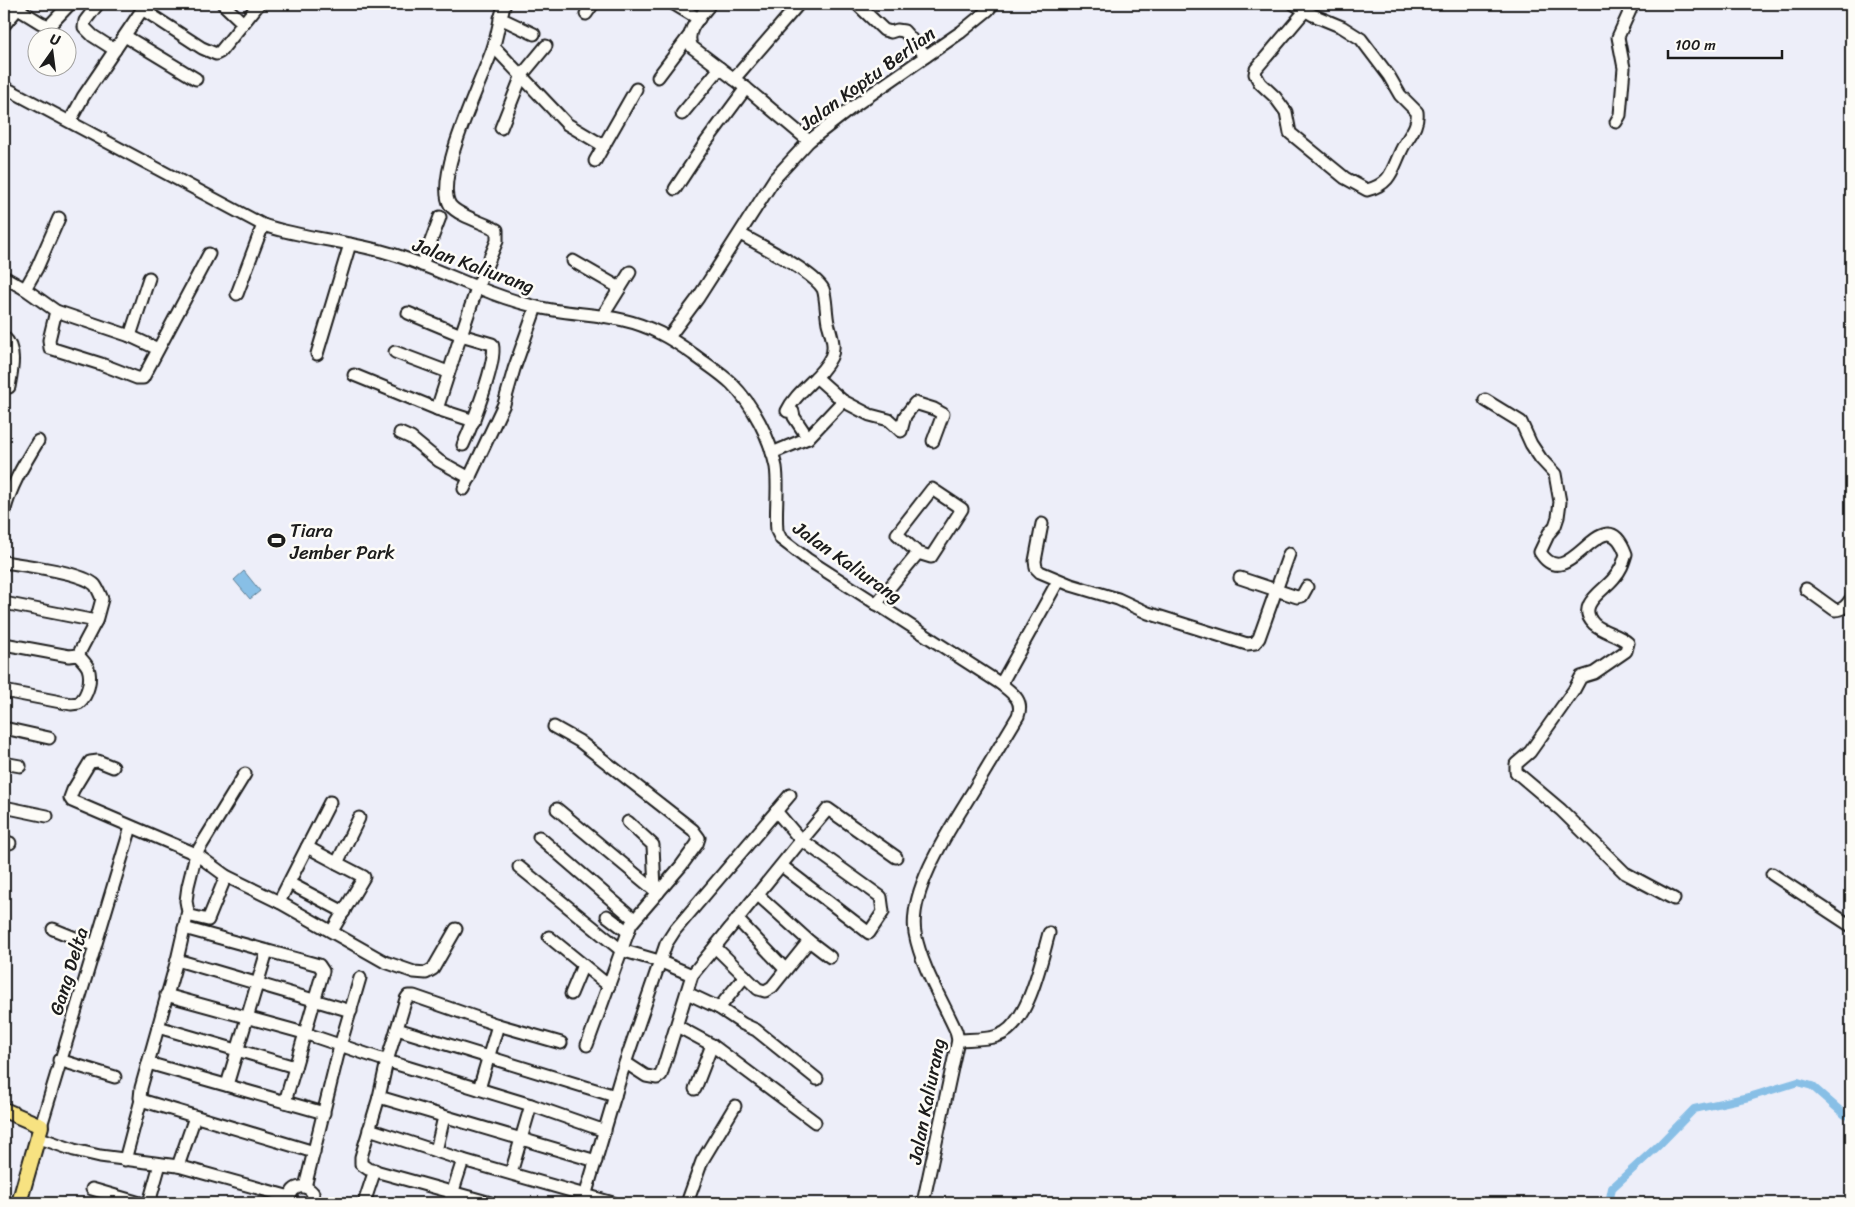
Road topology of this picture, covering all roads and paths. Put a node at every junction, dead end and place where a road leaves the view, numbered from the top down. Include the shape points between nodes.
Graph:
1 (70, 4) edge
2 (98, 4) edge
3 (223, 4) edge
4 (259, 4) edge
5 (505, 4) edge
6 (593, 4) edge
7 (674, 4) edge
8 (857, 4) edge
9 (1294, 4) edge
10 (1633, 4) edge
11 (15, 5) edge
12 (144, 6) edge
13 (797, 6) dead end
14 (987, 6) edge
15 (708, 7) dead end
16 (1305, 11) junction
17 (4, 12) edge
18 (586, 14) dead end
19 (500, 18) junction
20 (699, 19) junction
21 (243, 23) junction
22 (4, 25) edge
23 (534, 34) dead end
24 (125, 36) junction
25 (689, 36) junction
26 (546, 46) dead end
27 (494, 47) junction
28 (115, 50) junction
29 (926, 56) junction
30 (720, 68) junction
31 (522, 75) junction
32 (658, 77) dead end
33 (196, 79) dead end
34 (734, 79) junction
35 (4, 87) edge
36 (746, 88) junction
37 (636, 89) dead end
38 (682, 114) dead end
39 (70, 121) junction
40 (1616, 122) dead end
41 (501, 128) dead end
42 (809, 141) junction
43 (604, 146) junction
44 (595, 161) dead end
45 (675, 189) dead end
46 (440, 217) dead end
47 (59, 218) dead end
48 (263, 225) junction
49 (740, 234) junction
50 (350, 244) junction
51 (209, 254) dead end
52 (573, 261) dead end
53 (422, 265) junction
54 (630, 272) dead end
55 (4, 277) edge
56 (150, 278) dead end
57 (477, 288) junction
58 (620, 288) junction
59 (25, 289) junction
60 (237, 294) dead end
61 (536, 307) junction
62 (56, 311) junction
63 (408, 313) dead end
64 (602, 317) junction
65 (461, 334) junction
66 (130, 336) junction
67 (4, 337) edge
68 (669, 337) junction
69 (158, 349) junction
70 (395, 352) dead end
71 (317, 354) dead end
72 (448, 372) junction
73 (354, 376) dead end
74 (816, 377) junction
75 (9, 387) dead end
76 (1485, 400) dead end
77 (843, 401) junction
78 (437, 409) junction
79 (474, 421) junction
80 (400, 433) dead end
81 (808, 438) junction
82 (933, 440) dead end
83 (38, 441) dead end
84 (464, 446) dead end
85 (772, 452) junction
86 (470, 478) junction
87 (464, 490) dead end
88 (4, 513) edge
89 (1042, 524) dead end
90 (918, 553) junction
91 (1289, 554) dead end
92 (4, 562) edge
93 (1240, 578) dead end
94 (1058, 581) junction
95 (1307, 588) dead end
96 (1806, 589) dead end
97 (1275, 591) junction
98 (1851, 599) edge
99 (4, 603) edge
100 (876, 604) junction
101 (96, 621) junction
102 (4, 644) edge
103 (78, 655) junction
104 (1000, 684) junction
105 (4, 692) edge
106 (554, 727) dead end
107 (4, 728) edge
108 (49, 738) dead end
109 (4, 763) edge
110 (20, 766) dead end
111 (113, 767) dead end
112 (245, 774) dead end
113 (790, 794) dead end
114 (330, 802) dead end
115 (4, 807) edge
116 (557, 809) dead end
117 (776, 811) junction
118 (47, 816) dead end
119 (359, 818) dead end
120 (628, 822) dead end
121 (130, 827) junction
122 (539, 837) dead end
123 (801, 839) junction
124 (307, 847) junction
125 (196, 854) junction
126 (896, 857) dead end
127 (337, 863) junction
128 (782, 866) junction
129 (519, 867) dead end
130 (1772, 874) dead end
131 (226, 876) junction
132 (289, 883) junction
133 (656, 892) junction
134 (758, 895) junction
135 (1674, 898) dead end
136 (279, 902) junction
137 (344, 912) junction
138 (187, 915) junction
139 (607, 916) dead end
140 (634, 919) junction
141 (738, 919) junction
142 (1851, 926) edge
143 (184, 928) junction
144 (53, 929) dead end
145 (456, 930) dead end
146 (332, 932) junction
147 (628, 932) junction
148 (1049, 933) dead end
149 (549, 937) dead end
150 (808, 940) junction
151 (94, 946) junction
152 (715, 947) junction
153 (622, 950) junction
154 (267, 951) junction
155 (830, 957) dead end
156 (177, 960) junction
157 (659, 961) junction
158 (583, 965) junction
159 (785, 969) junction
160 (692, 975) junction
161 (745, 976) junction
162 (360, 978) dead end
163 (258, 985) junction
164 (609, 986) junction
165 (571, 994) dead end
166 (687, 994) junction
167 (166, 995) junction
168 (314, 1000) junction
169 (719, 1008) junction
170 (351, 1011) junction
171 (248, 1016) junction
172 (498, 1025) junction
173 (677, 1026) junction
174 (158, 1027) junction
175 (397, 1029) junction
176 (304, 1033) junction
177 (958, 1040) junction
178 (561, 1043) dead end
179 (587, 1044) dead end
180 (712, 1045) junction
181 (340, 1046) junction
182 (238, 1050) junction
183 (488, 1057) junction
184 (59, 1060) junction
185 (387, 1062) junction
186 (148, 1063) junction
187 (626, 1063) junction
188 (295, 1067) junction
189 (115, 1077) dead end
190 (816, 1079) dead end
191 (227, 1085) junction
192 (696, 1089) dead end
193 (479, 1090) junction
194 (615, 1096) junction
195 (379, 1097) junction
196 (141, 1100) junction
197 (286, 1102) junction
198 (532, 1105) junction
199 (735, 1106) dead end
200 (4, 1110) edge
201 (324, 1113) junction
202 (195, 1117) junction
203 (444, 1118) junction
204 (815, 1122) dead end
205 (369, 1130) junction
206 (604, 1131) junction
207 (39, 1132) junction
208 (521, 1140) junction
209 (436, 1151) junction
210 (314, 1152) junction
211 (125, 1160) junction
212 (463, 1160) junction
213 (596, 1161) junction
214 (160, 1164) junction
215 (178, 1166) junction
216 (375, 1170) junction
217 (511, 1172) junction
218 (305, 1187) junction
219 (92, 1189) dead end
220 (450, 1198) edge
221 (585, 1199) edge
222 (291, 1200) edge
223 (132, 1202) edge
224 (19, 1203) edge
225 (149, 1203) edge
226 (314, 1203) edge
227 (364, 1203) edge
228 (491, 1203) edge
229 (613, 1203) edge
230 (687, 1203) edge
231 (923, 1203) edge

1 - 11 street via 51,25 42,23
2 - 28 street via 84,27
3 - 21 street
4 - 21 street
5 - 19 street
6 - 18 street
7 - 20 street
8 - 29 street via 887,31 904,32
9 - 16 street
10 - 40 street via 1618,37 1624,68 1620,115
11 - 17 street
11 - 22 street
12 - 21 street via 215,54
12 - 24 street
13 - 34 street
14 - 29 street, Jalan Koptu Berlian via 961,32
15 - 20 street
16 - 16 street via 1342,27 1360,39 1400,95 1417,112 1413,132 1400,152 1394,170 1377,188 1367,190 1345,178 1290,134 1286,112 1255,74 1260,61
19 - 23 street
19 - 27 street
20 - 25 street
24 - 28 street
24 - 33 street
25 - 30 street via 696,51
25 - 32 street
26 - 31 street
27 - 31 street
27 - 57 street via 455,143 448,182 448,201 452,207 498,232 497,242
28 - 39 street
29 - 42 street, Jalan Koptu Berlian
30 - 34 street
30 - 38 street
31 - 41 street
31 - 43 street via 567,124
34 - 36 street
35 - 39 street, Jalan Kaliurang
36 - 42 street
36 - 45 street
37 - 43 street
39 - 48 street, Jalan Kaliurang
42 - 49 street, Jalan Koptu Berlian via 775,178
43 - 44 street
46 - 53 street
47 - 59 street
48 - 50 street, Jalan Kaliurang
48 - 60 street
49 - 68 street, Jalan Koptu Berlian
49 - 74 street via 795,266 823,289 833,350
50 - 53 street, Jalan Kaliurang
50 - 71 street
51 - 69 street
52 - 58 street
53 - 57 street, Jalan Kaliurang
54 - 58 street
55 - 59 street
56 - 66 street
57 - 61 street, Jalan Kaliurang
57 - 65 street
58 - 64 street
59 - 62 street
61 - 64 street, Jalan Kaliurang
61 - 86 street via 504,404
62 - 66 street
62 - 69 street via 48,344 53,350 141,379
63 - 65 street
64 - 68 street, Jalan Kaliurang via 644,325
65 - 72 street
65 - 79 street via 494,347
66 - 69 street
67 - 75 street via 10,344 12,355
68 - 85 street, Jalan Kaliurang via 732,383 755,415
70 - 72 street
72 - 78 street
73 - 78 street
74 - 77 street
74 - 81 street via 787,411 793,412
76 - 135 street via 1521,422 1531,444 1555,474 1560,502 1558,517 1540,552 1549,563 1557,566 1568,562 1600,535 1608,534 1618,539 1626,554 1613,580 1588,606 1588,616 1605,632 1628,643 1628,647 1594,673 1582,677 1530,752 1516,764 1516,772 1561,810 1625,873
77 - 81 street
77 - 82 street via 870,415 889,420 901,431 905,416 915,403 934,409 944,414
78 - 79 street
79 - 84 street
80 - 86 street
81 - 85 street
83 - 88 street via 20,470
85 - 100 street, Jalan Kaliurang via 776,468 779,537
86 - 87 street
89 - 94 street via 1035,566 1038,571
90 - 90 street via 931,557 962,509 932,489 897,534
90 - 100 street
91 - 97 street
92 - 101 street via 59,572 91,582 102,599
93 - 97 street
94 - 97 street via 1250,644 1259,638
94 - 104 street
95 - 97 street via 1300,597
96 - 98 street via 1835,610 1844,608
99 - 101 street
100 - 104 street, Jalan Kaliurang
101 - 103 street
102 - 103 street
103 - 105 street via 86,665 89,677 88,690 79,703
104 - 177 street, Jalan Kaliurang via 1018,699 1019,712 935,856 915,910 916,934 923,959
106 - 133 street via 579,741 697,834 698,842 691,853
107 - 108 street
109 - 110 street
111 - 121 street via 98,761 90,762 70,800
112 - 125 street
113 - 117 street
114 - 124 street
115 - 118 street
116 - 133 street
117 - 123 street
117 - 157 street via 675,930
119 - 127 street
120 - 133 street via 653,844
121 - 125 street
121 - 151 street, Gang Delta
122 - 140 street
123 - 126 street via 828,809
123 - 128 street
123 - 128 street via 881,897 882,912 869,933
124 - 127 street
124 - 132 street
125 - 131 street
125 - 138 street via 186,896
127 - 137 street via 364,877
128 - 134 street
129 - 153 street
130 - 142 street
131 - 136 street
131 - 138 street via 208,920
132 - 136 street
132 - 137 street
133 - 140 street
134 - 141 street
134 - 150 street
136 - 146 street
137 - 146 street
138 - 143 street
139 - 147 street
140 - 147 street
141 - 152 street
141 - 159 street
143 - 154 street
143 - 156 street
144 - 151 street
145 - 146 street via 433,969 426,973 385,962
147 - 153 street
148 - 177 street via 1028,1002 1011,1027 997,1036
149 - 158 street
150 - 155 street
150 - 159 street
151 - 184 street, Gang Delta
152 - 160 street
152 - 161 street
153 - 157 street
153 - 164 street
154 - 163 street
154 - 168 street via 321,967 323,971
156 - 163 street
156 - 167 street
157 - 160 street
157 - 187 street
158 - 164 street
158 - 165 street
159 - 161 street via 765,991 758,989
160 - 166 street
161 - 169 street
162 - 170 street
163 - 168 street
163 - 171 street
164 - 179 street
166 - 169 street
166 - 173 street
167 - 171 street
167 - 174 street
168 - 170 street
168 - 176 street
169 - 190 street via 756,1030
170 - 181 street
171 - 176 street
171 - 182 street
172 - 175 street via 411,995 406,998
172 - 178 street
172 - 183 street
173 - 180 street
173 - 187 street via 659,1077 646,1076
174 - 182 street
174 - 186 street
175 - 183 street
175 - 185 street
176 - 181 street
176 - 188 street
177 - 231 street, Jalan Kaliurang
180 - 192 street
180 - 204 street
181 - 185 street
181 - 201 street
182 - 188 street
182 - 191 street
183 - 193 street
183 - 194 street
184 - 189 street
184 - 207 street, Gang Delta
185 - 193 street
185 - 195 street
186 - 191 street
186 - 196 street
187 - 194 street
188 - 197 street
191 - 197 street
193 - 198 street
194 - 206 street
195 - 203 street
195 - 205 street
196 - 202 street
196 - 211 street
197 - 201 street
198 - 206 street
198 - 208 street
199 - 230 street via 702,1161
200 - 207 main road
201 - 210 street
202 - 210 street
202 - 215 street
203 - 208 street
203 - 209 street
205 - 209 street
205 - 216 street via 361,1162
206 - 213 street
207 - 211 street via 74,1150
207 - 224 main road
208 - 213 street
208 - 217 street
209 - 212 street
210 - 218 street
211 - 214 street
212 - 217 street
212 - 220 street
213 - 221 street
214 - 215 street
214 - 225 street
215 - 222 street
216 - 220 street
216 - 227 street
217 - 221 street
218 - 222 street via 294,1189
218 - 226 street via 312,1193
219 - 223 street
220 - 228 street
221 - 229 street

